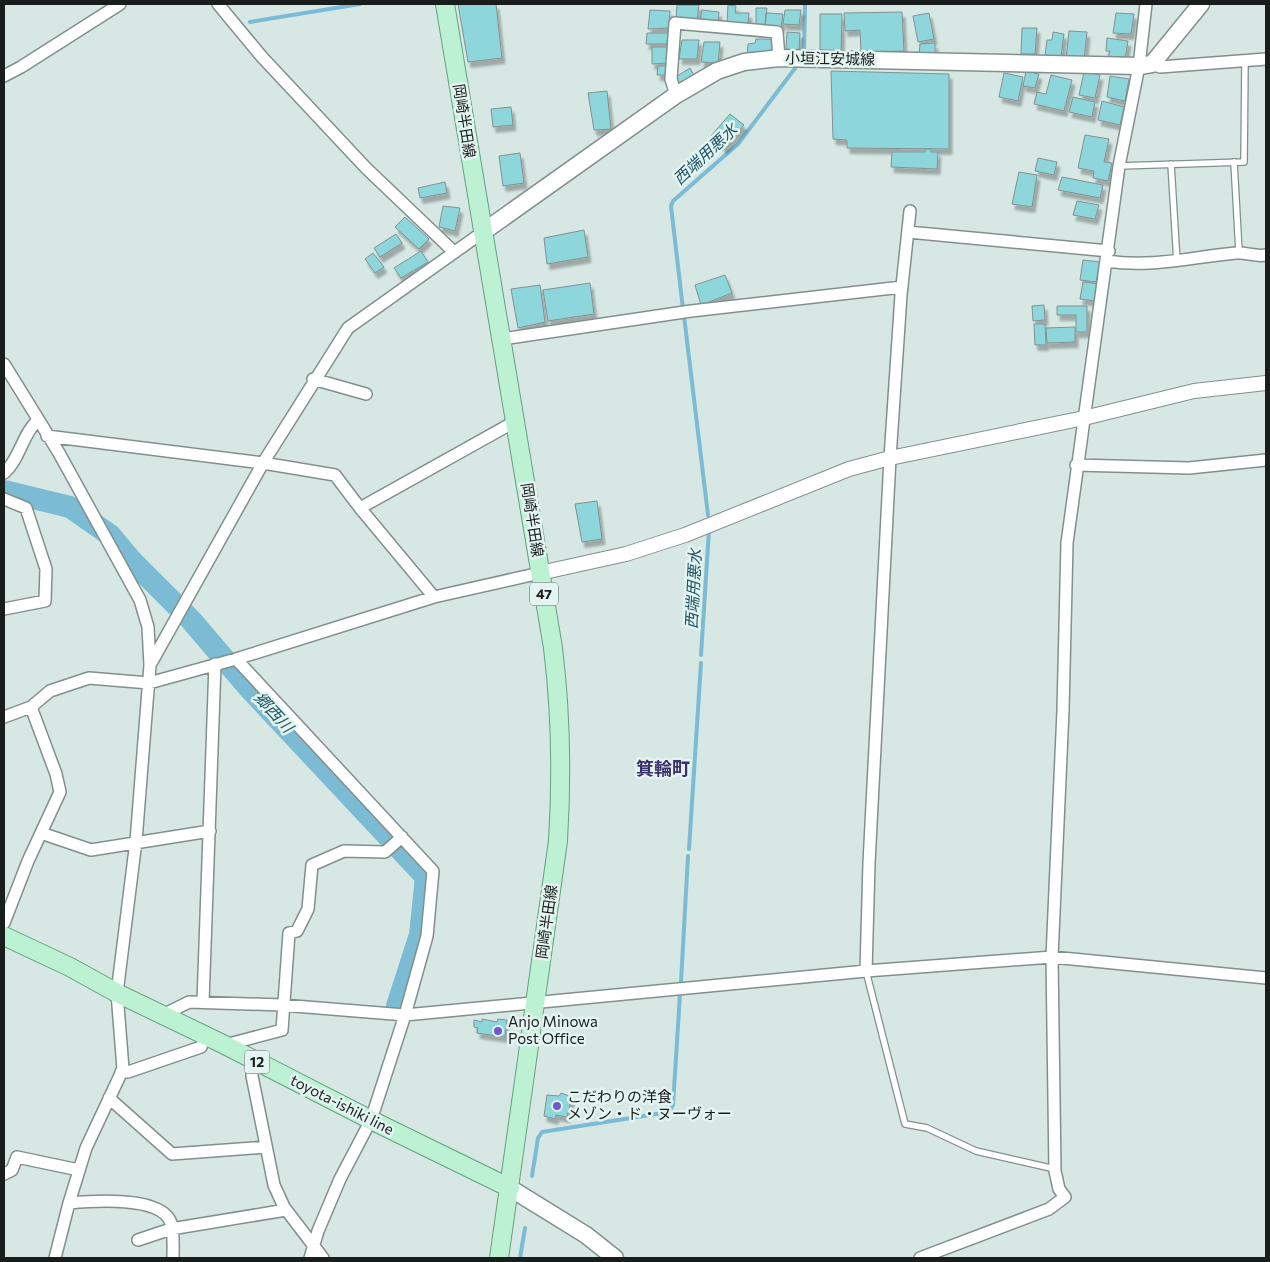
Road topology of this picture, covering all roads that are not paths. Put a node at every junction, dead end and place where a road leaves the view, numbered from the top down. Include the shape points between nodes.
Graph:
1 (120, 4) edge
2 (218, 4) edge
3 (445, 4) edge
4 (1146, 4) edge
5 (1201, 4) edge
6 (779, 58) junction
7 (1266, 59) edge
8 (1245, 61) junction
9 (1146, 65) junction
10 (4, 76) edge
11 (676, 95) junction
12 (1234, 162) junction
13 (1171, 164) junction
14 (1119, 166) junction
15 (910, 211) dead end
16 (483, 232) junction
17 (908, 232) junction
18 (453, 251) junction
19 (1239, 252) junction
20 (1266, 255) edge
21 (1108, 256) junction
22 (1177, 262) junction
23 (902, 287) junction
24 (502, 338) junction
25 (4, 364) edge
26 (313, 379) junction
27 (1266, 383) edge
28 (366, 394) dead end
29 (1084, 418) junction
30 (37, 421) junction
31 (516, 421) junction
32 (47, 436) junction
33 (890, 458) junction
34 (1266, 460) edge
35 (263, 464) junction
36 (1076, 465) junction
37 (4, 473) edge
38 (4, 499) edge
39 (360, 508) junction
40 (540, 573) junction
41 (434, 597) junction
42 (4, 609) edge
43 (236, 659) junction
44 (215, 664) junction
45 (150, 665) junction
46 (149, 683) junction
47 (31, 707) junction
48 (4, 717) edge
49 (210, 831) junction
50 (42, 833) junction
51 (402, 837) junction
52 (136, 841) junction
53 (4, 923) edge
54 (4, 936) edge
55 (1052, 957) junction
56 (866, 971) junction
57 (1266, 978) edge
58 (117, 994) junction
59 (202, 1002) junction
60 (536, 1002) junction
61 (282, 1005) junction
62 (163, 1015) junction
63 (405, 1015) junction
64 (205, 1035) junction
65 (225, 1045) junction
66 (252, 1059) junction
67 (121, 1072) junction
68 (109, 1098) junction
69 (371, 1120) junction
70 (266, 1147) junction
71 (1055, 1169) junction
72 (80, 1170) junction
73 (4, 1174) edge
74 (510, 1188) junction
75 (69, 1203) junction
76 (286, 1210) junction
77 (171, 1229) junction
78 (138, 1240) dead end
79 (313, 1246) junction
80 (54, 1258) edge
81 (173, 1258) edge
82 (310, 1258) edge
83 (323, 1258) edge
84 (499, 1258) edge
85 (614, 1258) edge
86 (920, 1258) edge

1 - 10 street
2 - 18 street via 262,57 366,168
3 - 16 main road, 岡崎半田線 / 47
4 - 9 street
5 - 9 main road
6 - 9 main road, 小垣江安城線
6 - 11 main road, 小垣江安城線 via 744,62 717,71
6 - 11 street via 777,32 675,23 671,79
7 - 8 street
8 - 9 street via 1160,67
8 - 12 lane via 1244,162
9 - 14 street
11 - 16 main road, 小垣江安城線
12 - 13 lane
12 - 19 lane
13 - 14 lane
13 - 22 lane
14 - 21 street
15 - 17 street
16 - 18 street
16 - 24 main road, 岡崎半田線 / 47
17 - 21 street
17 - 23 street
18 - 26 street via 348,328
19 - 20 street via 1257,257
19 - 22 street
21 - 22 street via 1130,264
21 - 29 street
23 - 24 street via 691,311
23 - 33 street
24 - 31 main road, 岡崎半田線 / 47
25 - 30 street
26 - 28 street
26 - 35 street
27 - 29 street via 1194,391
29 - 33 street
29 - 36 street
30 - 32 street
30 - 37 street via 12,466
31 - 39 street
31 - 40 main road, 岡崎半田線 / 47
32 - 35 street
32 - 45 street via 140,600 148,627
33 - 40 street via 849,469 685,535 626,554
33 - 56 street
34 - 36 street via 1189,468
35 - 39 street via 335,475
35 - 45 street
36 - 55 street via 1067,543
38 - 42 street via 26,508 46,569 45,601
39 - 41 street
40 - 41 street
40 - 60 main road, 岡崎半田線 / 47 via 559,694 562,778 558,841
41 - 43 street
43 - 44 street
43 - 51 street
44 - 46 street
44 - 49 street
45 - 46 street
46 - 47 street via 89,678 50,691
46 - 52 street
47 - 48 street
47 - 50 street via 60,792
49 - 52 street
49 - 59 street
50 - 52 street via 92,850
50 - 53 street
51 - 61 street via 385,852 344,851 312,864 308,910 297,930 290,933
51 - 63 street via 433,871 427,936
52 - 58 street
54 - 58 main road, toyota-ishiki line / 12 via 70,967
55 - 56 street
55 - 57 street
55 - 71 street
56 - 60 street
56 - 71 lane via 905,1124 927,1128 976,1151
58 - 62 main road, toyota-ishiki line / 12
58 - 67 street
59 - 61 street
59 - 62 street via 189,1002
60 - 63 street
60 - 74 main road, 岡崎半田線 / 47
61 - 63 street
61 - 65 street via 282,1030
62 - 64 main road, toyota-ishiki line / 12
63 - 69 street
64 - 65 main road, toyota-ishiki line / 12
64 - 67 street via 201,1047
65 - 66 main road, toyota-ishiki line / 12
66 - 69 main road, toyota-ishiki line / 12
66 - 70 street via 252,1076
67 - 68 street
68 - 70 street via 172,1154
68 - 72 street via 97,1121
69 - 74 main road, toyota-ishiki line / 12
69 - 79 street via 340,1179
70 - 76 street via 274,1185
71 - 86 street via 1059,1189 1065,1196 1049,1209
72 - 73 street via 17,1157 12,1170
72 - 75 street
74 - 84 main road
74 - 85 main road via 586,1235
75 - 77 street via 128,1201 161,1211 170,1221
75 - 80 street
76 - 77 street
76 - 79 street
77 - 78 street
77 - 81 street
79 - 82 street
79 - 83 street

